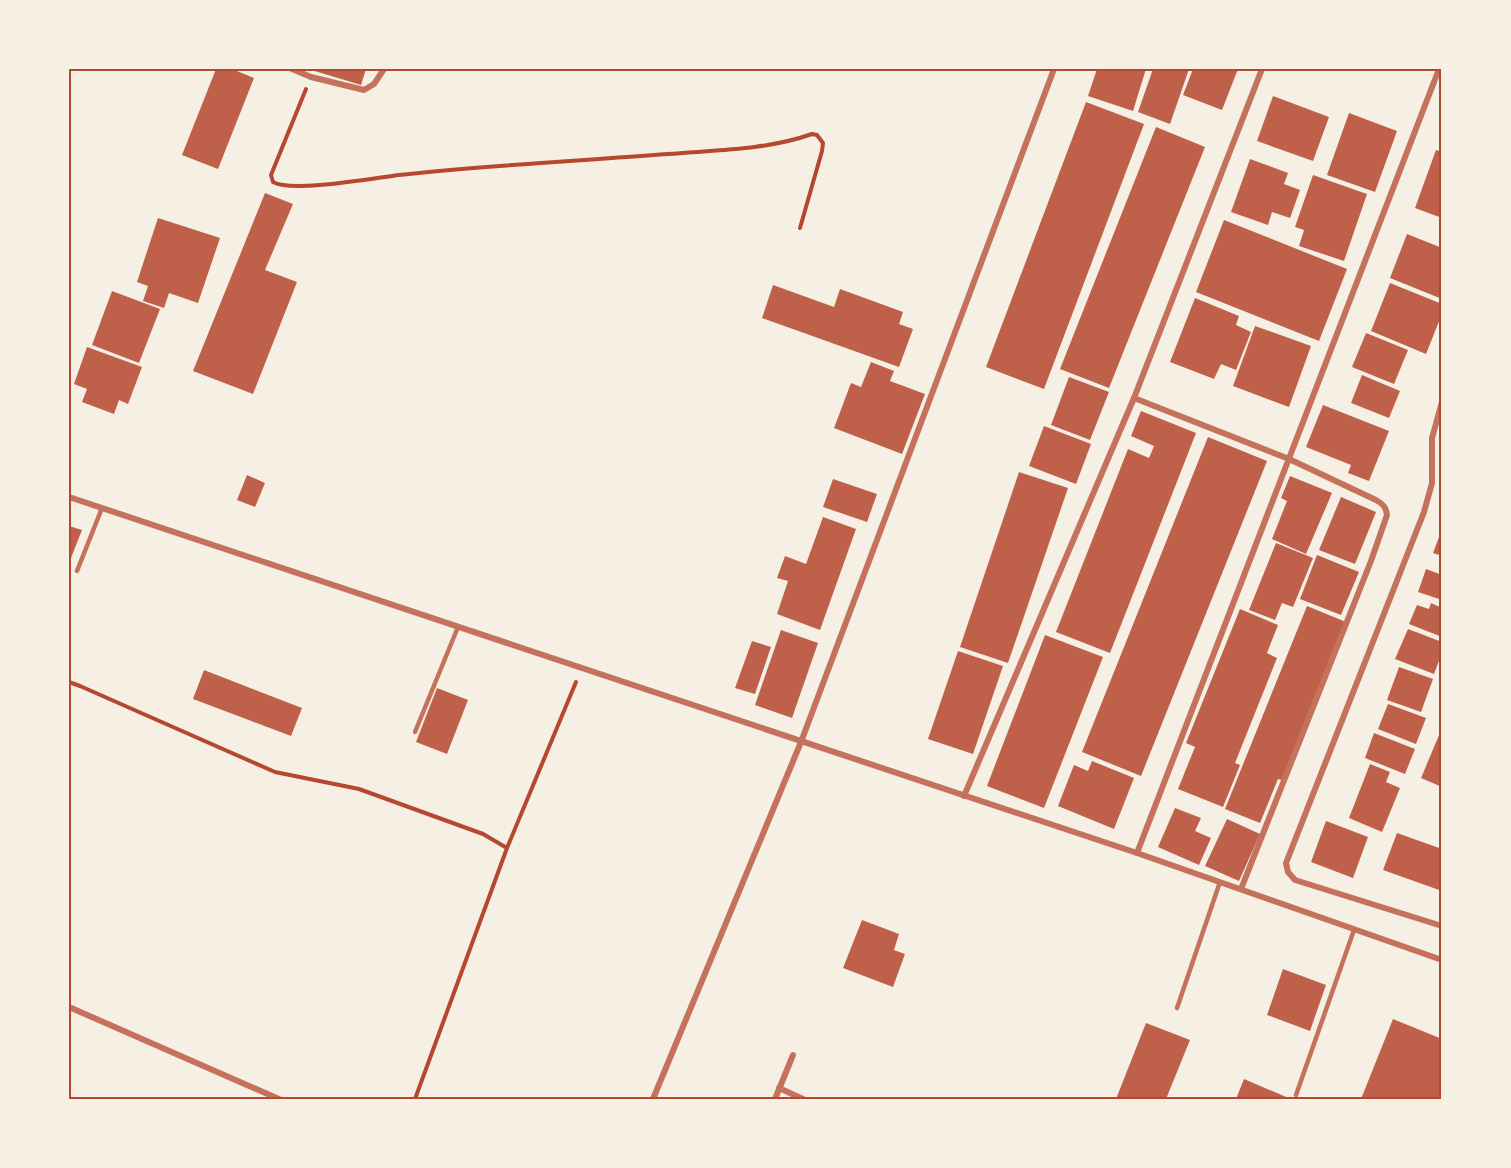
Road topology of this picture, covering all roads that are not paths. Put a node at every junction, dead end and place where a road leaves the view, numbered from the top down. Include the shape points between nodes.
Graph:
1 (292, 69) edge
2 (384, 69) edge
3 (1054, 69) edge
4 (1262, 69) edge
5 (1440, 69) edge
6 (1134, 398) junction
7 (1442, 402) edge
8 (1289, 459) junction
9 (69, 497) edge
10 (102, 508) junction
11 (77, 571) dead end
12 (458, 627) junction
13 (415, 732) dead end
14 (801, 742) junction
15 (964, 796) junction
16 (1137, 853) junction
17 (1220, 882) junction
18 (1241, 889) junction
19 (1442, 926) edge
20 (1354, 930) junction
21 (1442, 960) edge
22 (69, 1007) edge
23 (1177, 1008) dead end
24 (793, 1055) dead end
25 (779, 1088) junction
26 (1296, 1095) dead end
27 (279, 1099) edge
28 (653, 1099) edge
29 (774, 1099) edge
30 (803, 1099) edge

1 - 2 street via 364,90 374,84
3 - 14 street
4 - 6 street
5 - 8 street
6 - 8 street
6 - 15 street
7 - 19 street via 1432,438 1432,483 1424,512 1287,859 1288,872 1295,880
8 - 16 street
8 - 18 street via 1376,500 1384,505 1387,515
9 - 10 street
10 - 11 lane
10 - 12 street
12 - 13 lane
12 - 14 street
14 - 15 street
14 - 28 street
15 - 16 street
16 - 17 street
17 - 18 street
17 - 23 lane
18 - 20 street
20 - 21 street
20 - 26 lane
22 - 27 street
24 - 25 street
25 - 29 street
25 - 30 street

